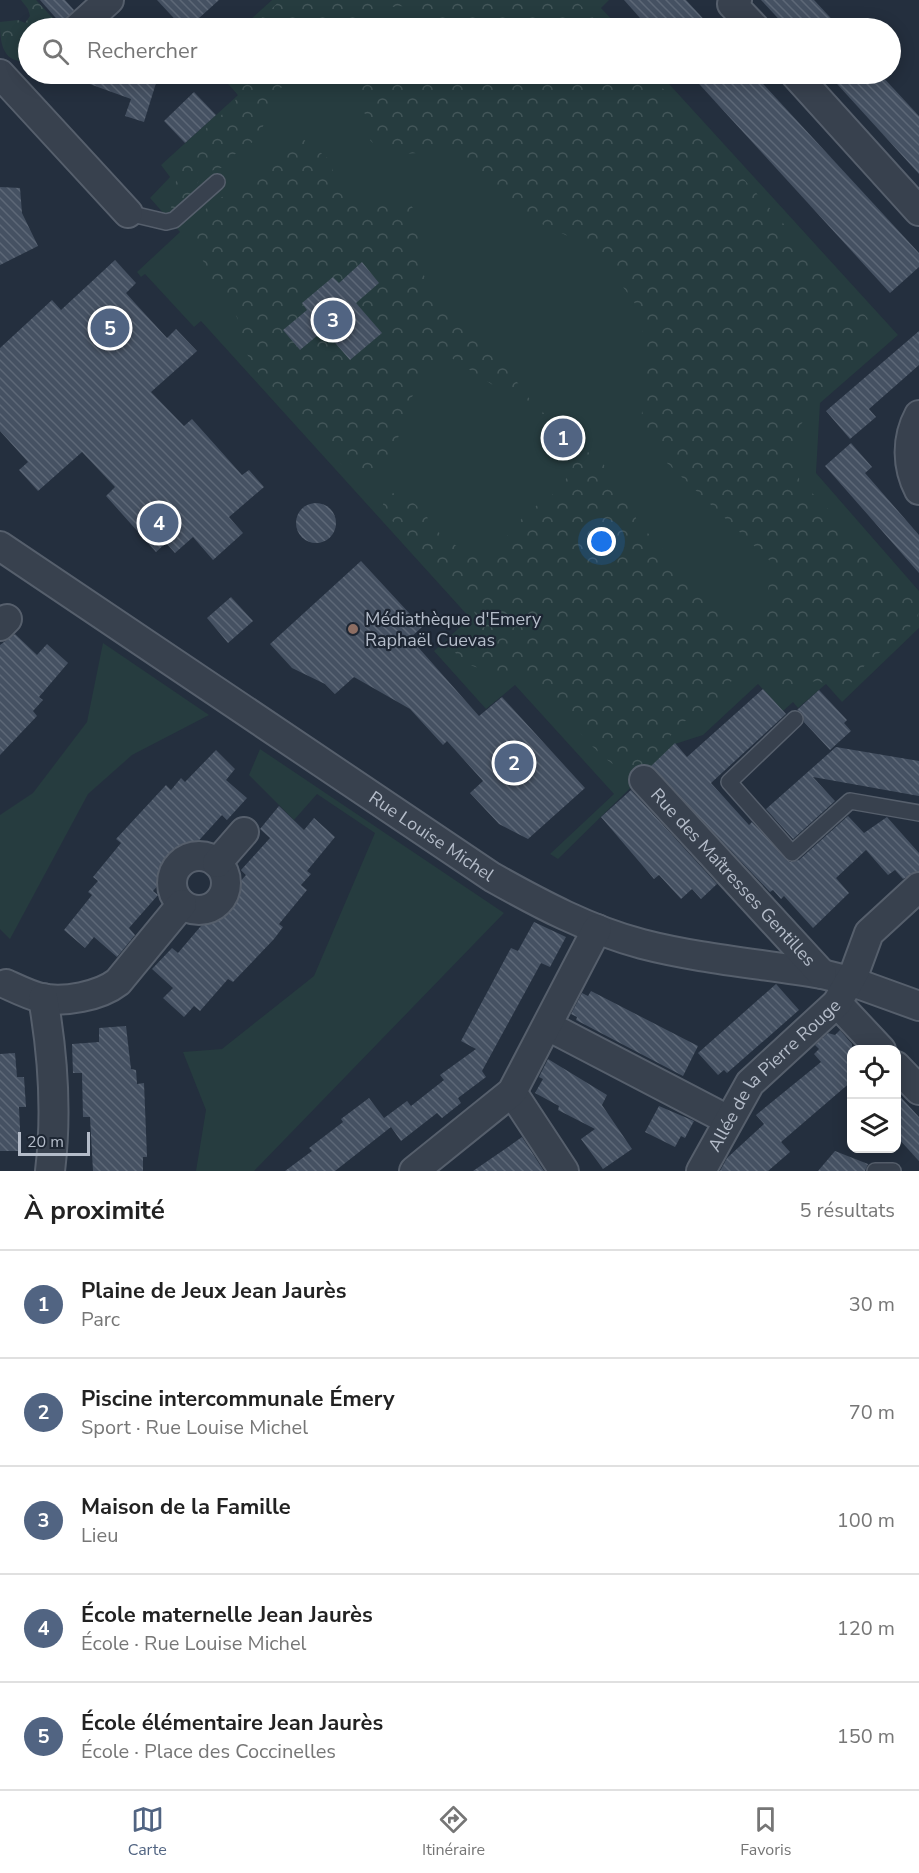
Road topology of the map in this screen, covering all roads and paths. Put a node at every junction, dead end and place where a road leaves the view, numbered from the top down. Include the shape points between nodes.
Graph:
1 (109, 0) edge
2 (737, 0) edge
3 (89, 18) edge
4 (745, 18) edge
5 (10, 83) edge
6 (804, 84) edge
7 (217, 182) dead end
8 (919, 212) edge
9 (128, 213) joint
10 (919, 415) edge
11 (919, 490) edge
12 (0, 546) edge
13 (795, 719) dead end
14 (644, 780) dead end
15 (919, 813) edge
16 (244, 832) dead end
17 (217, 863) junction
18 (919, 887) edge
19 (182, 904) junction
20 (597, 929) junction
21 (822, 974) junction
22 (2, 983) edge
23 (844, 992) junction
24 (43, 998) junction
25 (919, 1006) edge
26 (548, 1026) junction
27 (878, 1045) edge
28 (901, 1070) edge
29 (919, 1090) edge
30 (512, 1092) junction
31 (728, 1120) junction
32 (50, 1171) edge
33 (414, 1171) edge
34 (564, 1171) edge
35 (701, 1171) edge
36 (875, 1171) edge
37 (893, 1171) edge

1 - 3 street
2 - 4 street via 732,4
5 - 9 street
6 - 8 street
7 - 9 lane via 174,220 166,222
10 - 11 street via 910,456
12 - 20 street, Rue Louise Michel via 492,877
13 - 15 lane via 729,782 792,853 850,801
14 - 21 street, Rue des Maîtresses Gentilles
16 - 17 street
17 - 19 street via 225,879 222,897 200,910
17 - 19 street via 202,856 178,866 172,882
18 - 23 street via 869,933
19 - 24 street via 118,982 107,990
20 - 21 street, Rue Louise Michel via 671,950
20 - 26 street
21 - 23 street, Rue Louise Michel
22 - 24 street
23 - 25 street, Rue Louise Michel
23 - 27 street
23 - 31 street, Allée de la Pierre Rouge via 750,1083
24 - 32 street via 55,1132
26 - 30 street
26 - 31 street
28 - 29 street
30 - 33 street
30 - 34 street
31 - 35 street, Allée de la Pierre Rouge
36 - 37 lane

